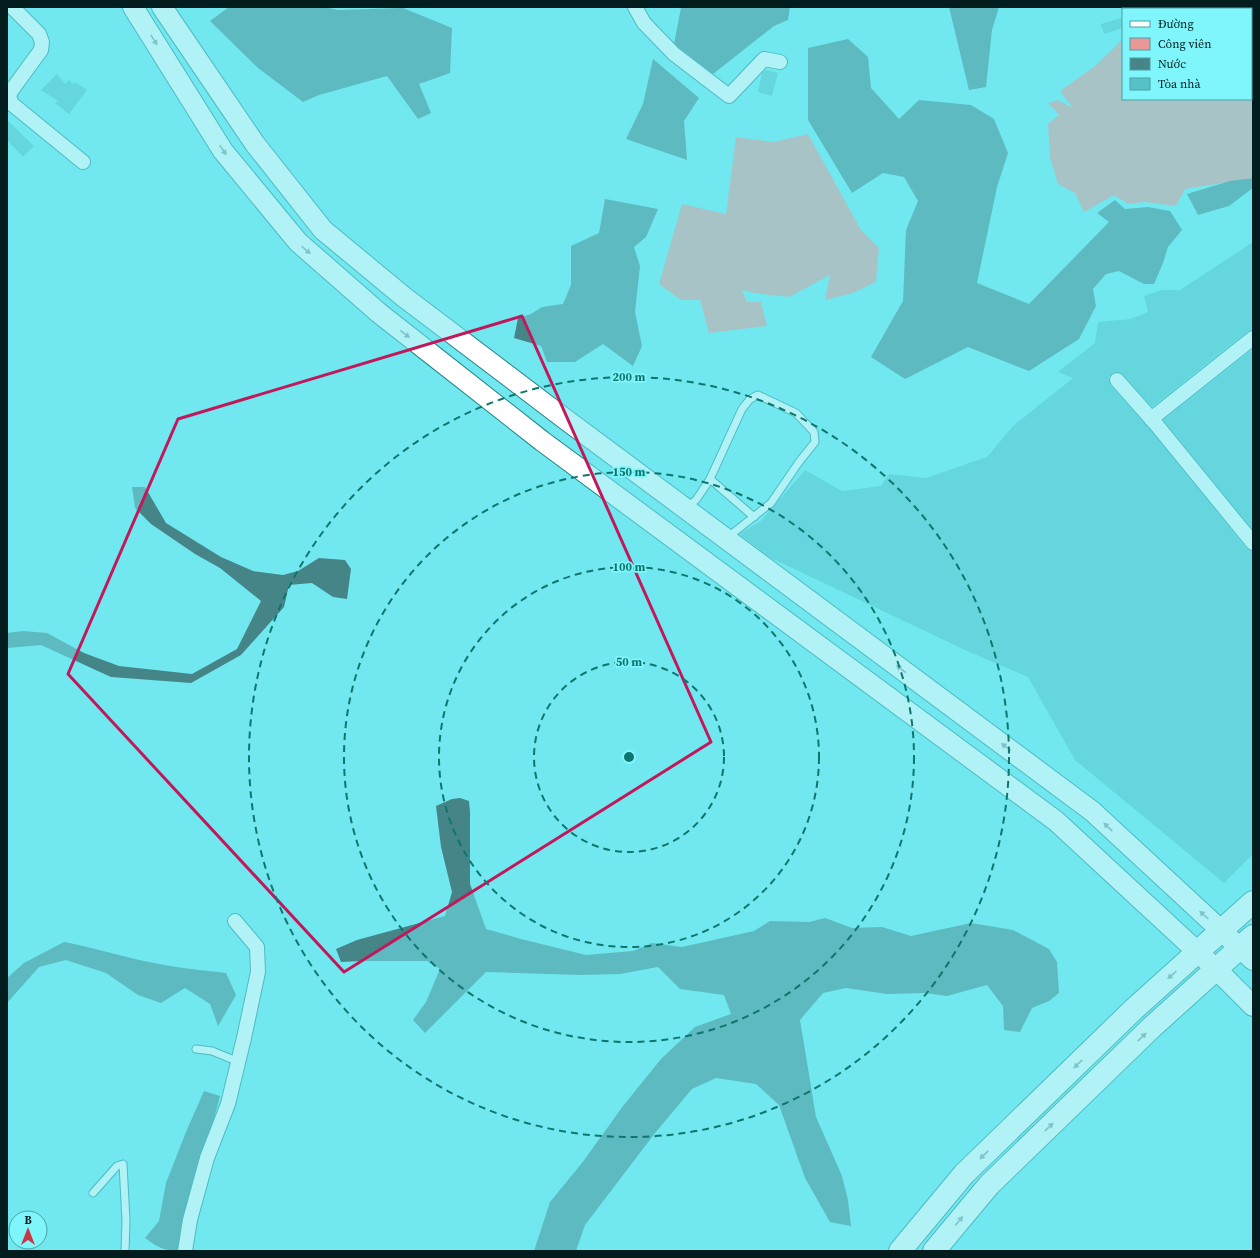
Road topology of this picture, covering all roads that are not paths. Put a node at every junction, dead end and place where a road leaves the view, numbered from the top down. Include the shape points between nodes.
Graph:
1 (12, 7) edge
2 (133, 7) edge
3 (162, 7) edge
4 (635, 7) edge
5 (780, 62) dead end
6 (83, 162) dead end
7 (1253, 338) edge
8 (1117, 380) dead end
9 (565, 419) junction
10 (1151, 419) junction
11 (542, 441) junction
12 (710, 479) junction
13 (684, 508) junction
14 (754, 517) junction
15 (726, 539) junction
16 (1253, 543) edge
17 (1253, 902) edge
18 (235, 921) dead end
19 (1221, 931) junction
20 (1249, 948) edge
21 (1197, 952) junction
22 (1216, 969) junction
23 (1253, 1006) edge
24 (196, 1049) dead end
25 (239, 1062) junction
26 (94, 1193) dead end
27 (125, 1251) edge
28 (185, 1251) edge
29 (900, 1251) edge
30 (934, 1251) edge

1 - 6 street via 39,34 42,42 41,50 8,97 12,104
2 -> 11 main road via 223,151 298,242 379,313
3 - 9 main road via 255,144 322,230 404,297
4 - 5 street via 644,23 674,54 729,96 764,59
7 - 10 street
8 - 10 street
9 - 11 main road
9 - 13 main road
10 - 16 street
11 - 21 main road via 1056,821
12 - 13 lane via 696,500
12 - 14 lane
12 - 14 lane via 742,409 750,399 758,395 796,413 814,432 815,442 771,503
13 - 15 main road
14 - 15 lane
19 -> 15 main road via 1092,811
17 - 19 main road
18 - 25 street via 257,947 258,972
19 - 20 main road
19 - 21 main road
20 - 22 main road
21 - 22 main road
21 -> 29 main road via 1133,1010 964,1174
22 - 23 main road
30 -> 22 main road via 990,1185 1152,1027
24 - 25 lane via 212,1051
25 - 28 street via 228,1104 207,1158 190,1220
26 - 27 lane via 117,1166 123,1164

